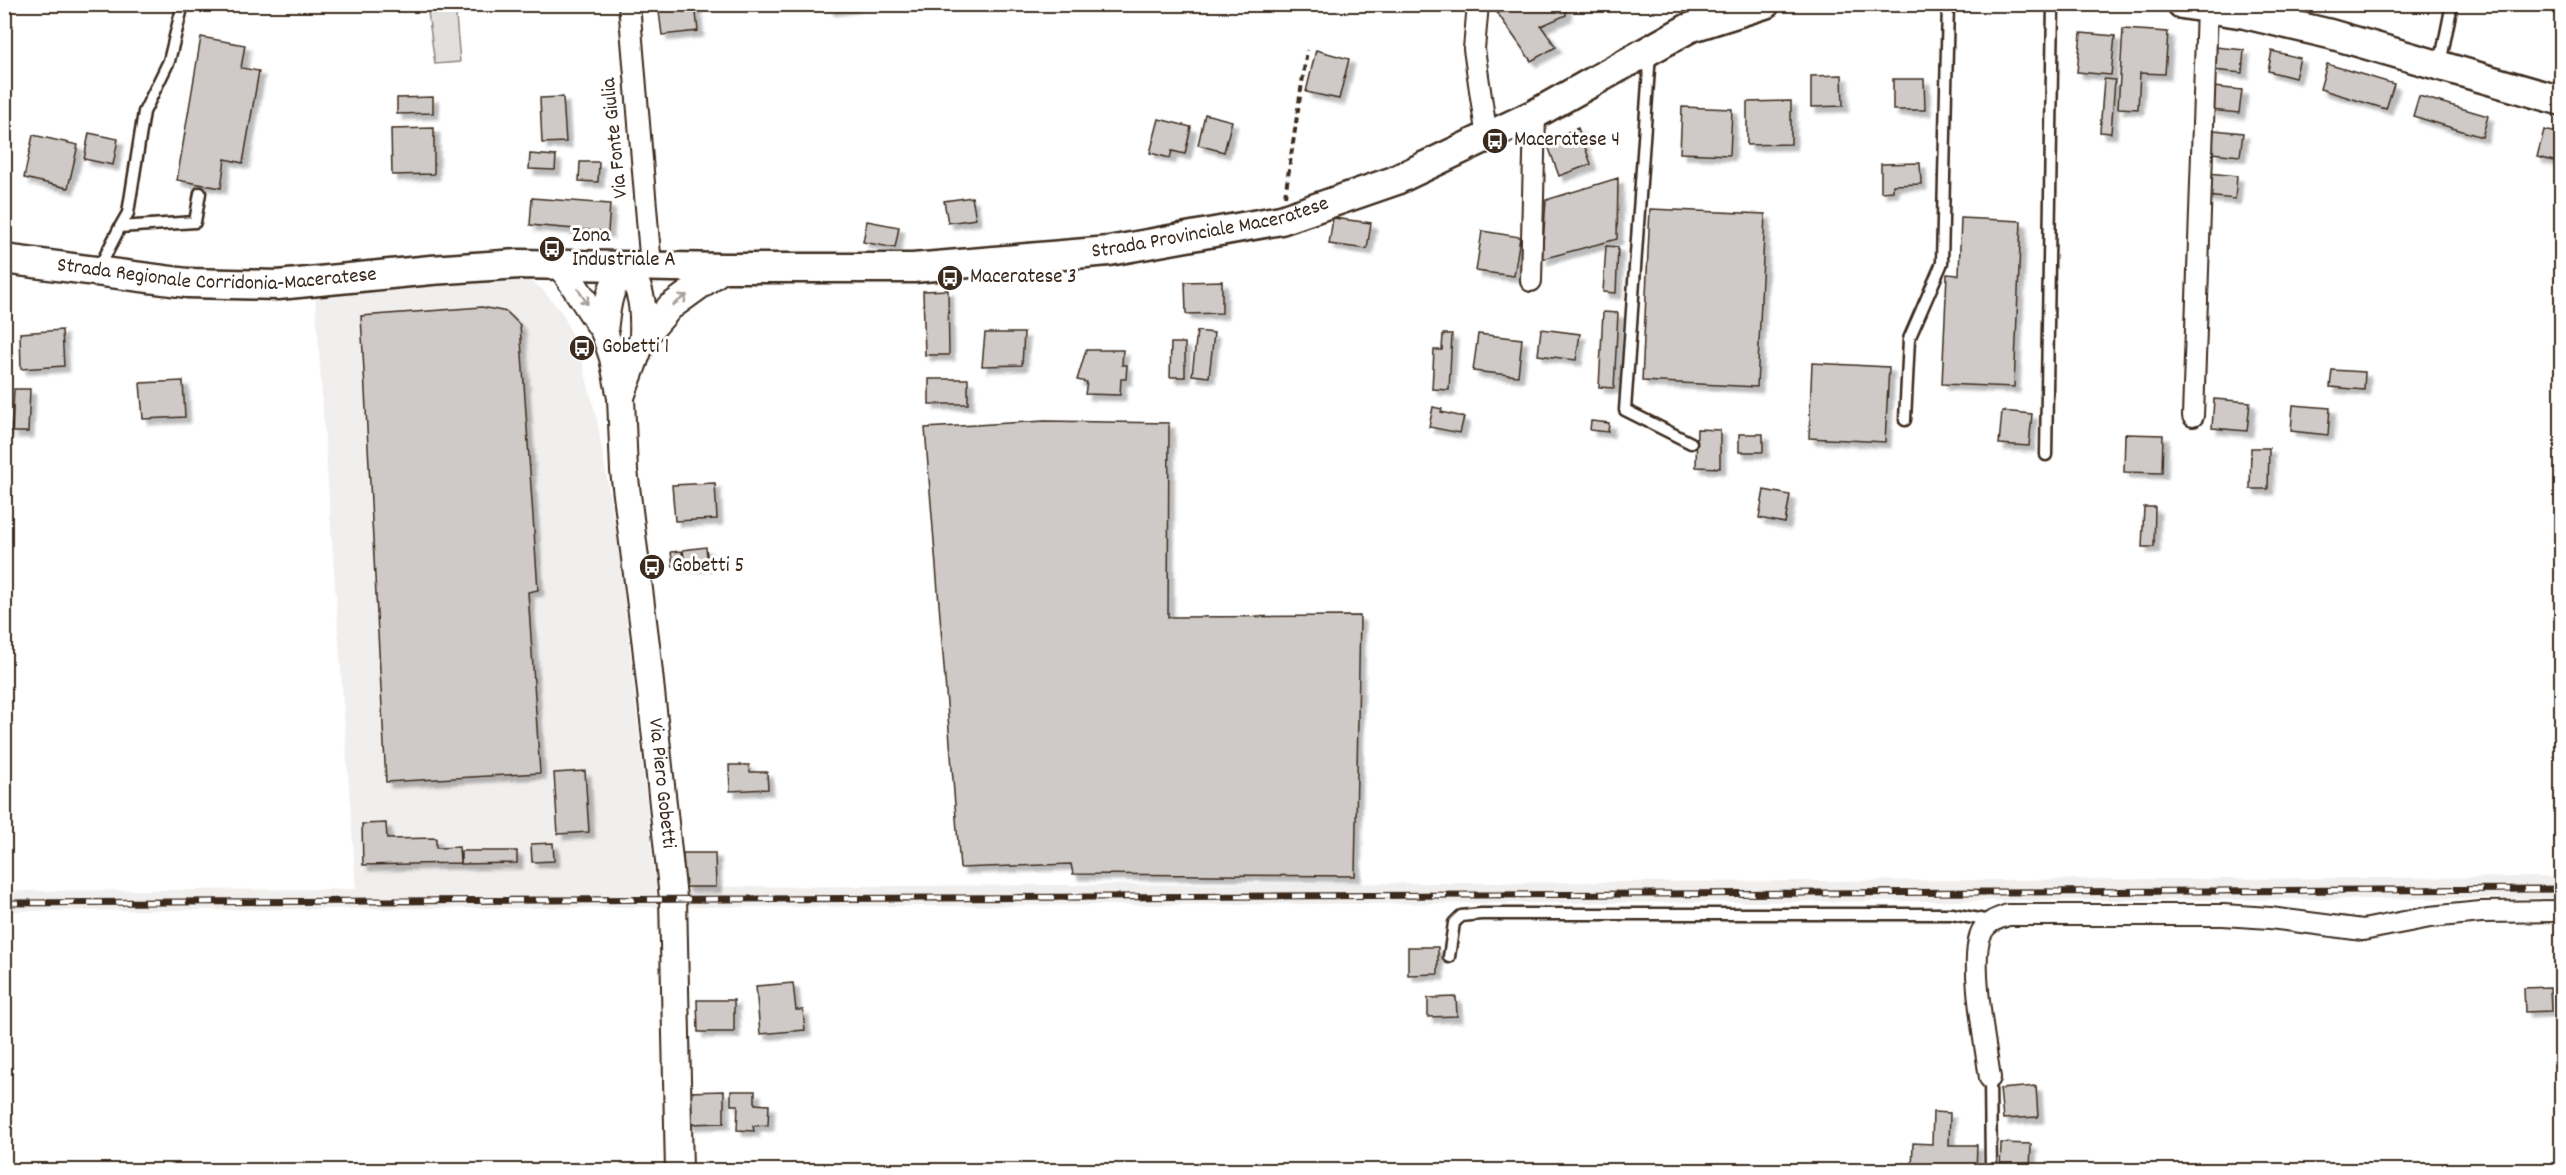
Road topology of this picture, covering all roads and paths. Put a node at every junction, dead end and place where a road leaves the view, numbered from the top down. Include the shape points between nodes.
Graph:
1 (183, 4) edge
2 (629, 4) edge
3 (1478, 4) edge
4 (1765, 4) edge
5 (1948, 4) edge
6 (2053, 4) edge
7 (2452, 4) edge
8 (2195, 6) edge
9 (1651, 48) junction
10 (1307, 50) dead end
11 (2439, 68) junction
12 (2562, 101) edge
13 (1535, 114) junction
14 (1487, 138) junction
15 (200, 193) dead end
16 (1281, 220) junction
17 (120, 227) junction
18 (4, 259) edge
19 (560, 264) junction
20 (638, 266) junction
21 (724, 268) junction
22 (431, 270) joint
23 (97, 273) junction
24 (1531, 281) dead end
25 (604, 331) junction
26 (643, 338) junction
27 (621, 398) junction
28 (2193, 416) dead end
29 (1905, 420) dead end
30 (1691, 443) dead end
31 (2046, 455) dead end
32 (2562, 911) edge
33 (1990, 921) junction
34 (1449, 957) dead end
35 (1990, 1078) joint
36 (679, 1170) edge
37 (1991, 1170) edge

1 - 17 lane via 169,61 144,112 128,213
2 - 20 street, Via Fonte Giulia
3 - 14 street via 1474,50
4 - 9 main road, Strada Provinciale Maceratese via 1689,28
5 - 29 lane via 1942,263 1909,339
6 - 31 lane
7 - 11 lane
8 - 11 main road via 2331,34
8 - 28 street
9 - 13 main road, Strada Provinciale Maceratese
9 - 30 lane via 1625,410
10 - 16 path
11 - 12 main road
13 - 14 main road, Strada Provinciale Maceratese
13 - 24 street
14 - 16 main road, Strada Provinciale Maceratese via 1394,181
15 - 17 lane via 195,222
16 - 21 main road, Strada Provinciale Maceratese via 1109,251 913,268
17 - 23 lane
18 - 23 main road, Strada Regionale Corridonia‐Maceratese
19 - 20 main road, Strada Provinciale Maceratese
19 - 22 main road, Strada Provinciale Maceratese
19 -> 25 street
20 - 21 main road, Strada Provinciale Maceratese
20 - 25 street via 616,278 609,294
20 - 26 street via 635,278 644,310
26 -> 21 street via 670,307
22 - 23 main road, Strada Regionale Corridonia‐Maceratese via 279,285 187,283
25 - 27 street
26 - 27 street
27 - 36 street, Via Piero Gobetti via 624,471 672,887
32 - 33 street via 2481,912 2363,930 2223,915 2008,915
33 - 34 lane via 1952,914 1481,914 1461,916 1454,923
33 - 35 street via 1981,933 1977,955
35 - 37 lane

